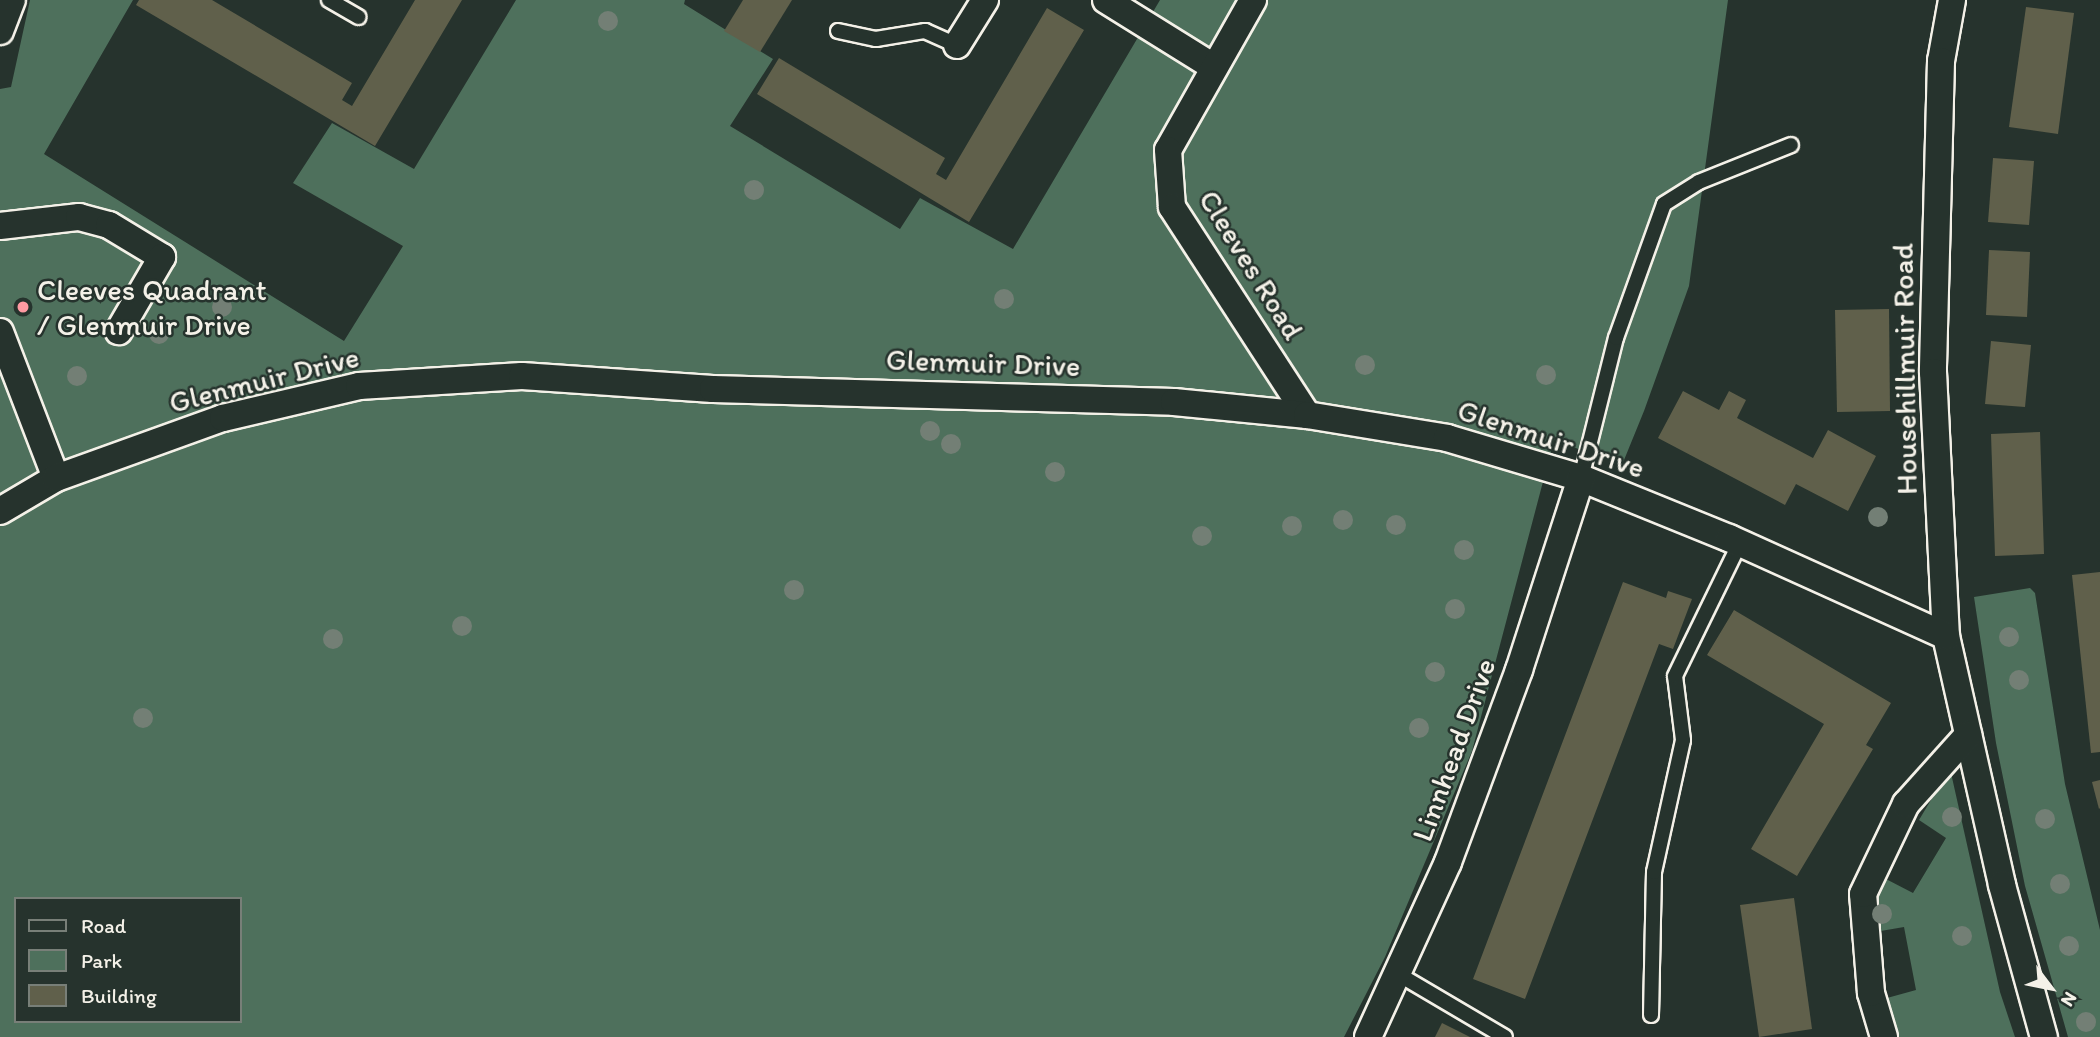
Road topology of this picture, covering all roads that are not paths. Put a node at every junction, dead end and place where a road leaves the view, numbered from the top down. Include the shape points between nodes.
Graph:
1 (12, 0) edge
2 (329, 0) edge
3 (985, 0) edge
4 (1253, 0) edge
5 (1952, 0) edge
6 (1113, 2) edge
7 (358, 18) dead end
8 (0, 31) edge
9 (838, 31) dead end
10 (957, 45) joint
11 (1212, 66) junction
12 (1791, 145) dead end
13 (0, 226) edge
14 (119, 331) dead end
15 (0, 332) edge
16 (1307, 415) junction
17 (57, 478) junction
18 (1581, 478) junction
19 (0, 511) edge
20 (1740, 543) junction
21 (1945, 636) junction
22 (1968, 735) junction
23 (1398, 975) junction
24 (1651, 1015) dead end
25 (1368, 1037) edge
26 (1505, 1037) edge
27 (1884, 1037) edge
28 (2044, 1037) edge

1 - 8 street
2 - 7 lane
3 - 10 street
4 - 11 street, Cleeves Road
5 - 21 street, Househillmuir Road via 1941,61 1933,372
6 - 11 street
9 - 10 lane via 876,39 925,31
11 - 16 street, Cleeves Road via 1168,150 1172,208
12 - 18 lane via 1699,182 1664,204 1616,338
13 - 14 street via 79,217 109,225 162,257
15 - 17 street
16 - 17 street, Glenmuir Drive via 1174,402 713,389 522,376 359,386 223,418
16 - 18 street, Glenmuir Drive via 1447,438
17 - 19 street, Glenmuir Drive
18 - 20 street, Glenmuir Drive
18 - 23 street, Linnhead Drive via 1448,862
20 - 21 street, Glenmuir Drive
20 - 24 lane via 1675,676 1682,740 1654,872
21 - 22 street, Househillmuir Road
22 - 27 street via 1906,804 1863,894 1871,993
22 - 28 street, Househillmuir Road
23 - 25 street, Linnhead Drive
23 - 26 lane

